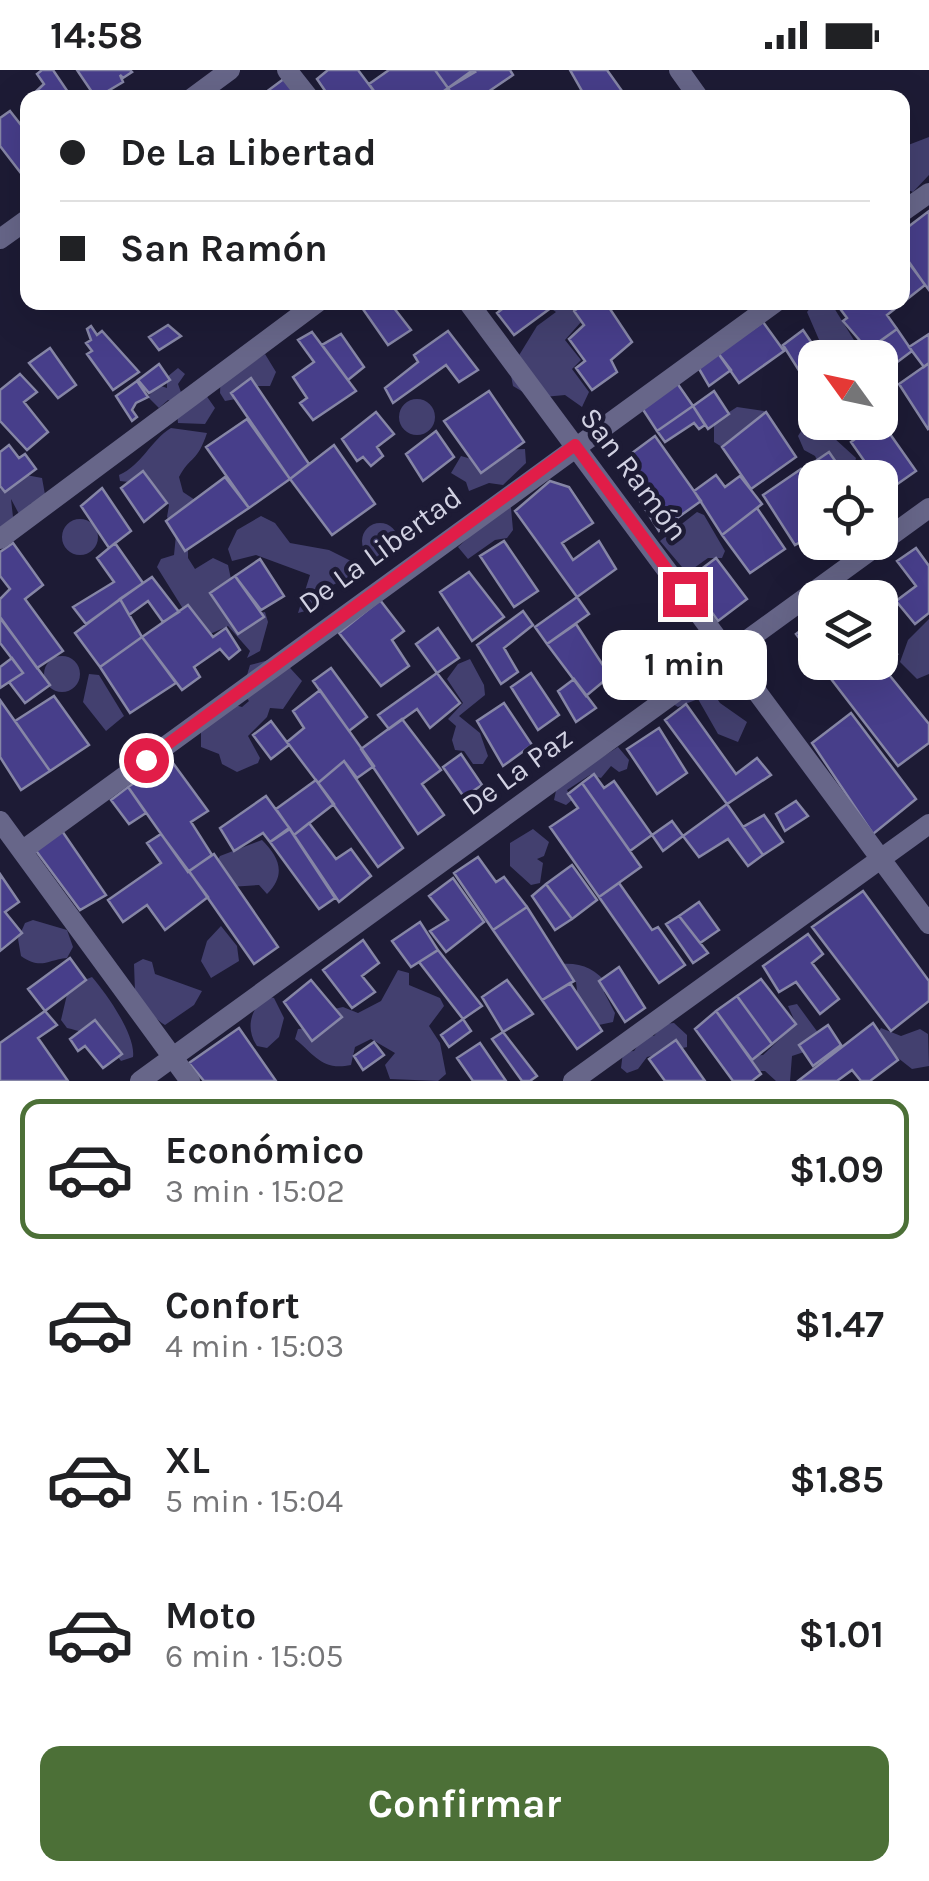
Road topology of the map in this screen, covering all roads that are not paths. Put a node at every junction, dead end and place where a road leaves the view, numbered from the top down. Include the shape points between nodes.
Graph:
1 (230, 70) edge
2 (287, 70) edge
3 (203, 90) edge
4 (303, 90) edge
5 (307, 310) edge
6 (474, 310) edge
7 (765, 310) edge
8 (575, 445) junction
9 (929, 508) edge
10 (0, 540) edge
11 (729, 654) junction
12 (0, 821) edge
13 (929, 824) edge
14 (23, 850) junction
15 (882, 858) junction
16 (929, 924) edge
17 (173, 1057) junction
18 (140, 1081) edge
19 (190, 1081) edge
20 (573, 1081) edge

1 - 3 street
2 - 4 street
5 - 10 street
6 - 8 street, San Ramón
7 - 8 street, De La Libertad
8 - 11 street, San Ramón
8 - 14 street, De La Libertad
9 - 11 street, De La Paz
11 - 15 street, San Ramón
11 - 17 street, De La Paz
12 - 14 street
13 - 15 street
14 - 17 street
15 - 16 street, San Ramón
15 - 20 street
17 - 18 street, De La Paz
17 - 19 street

